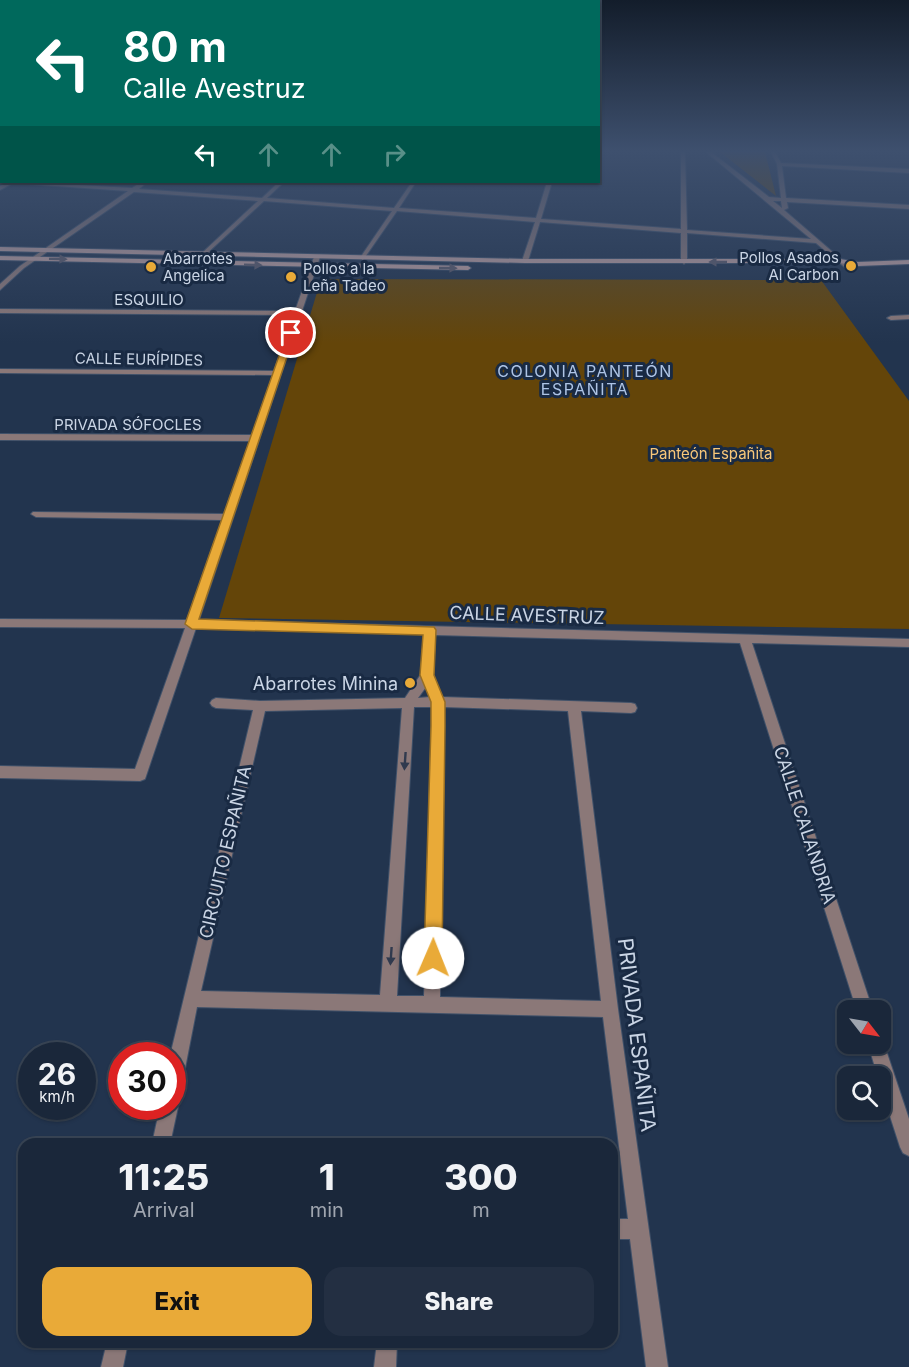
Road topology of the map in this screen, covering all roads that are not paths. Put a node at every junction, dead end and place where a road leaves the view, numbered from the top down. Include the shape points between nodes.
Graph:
1 (97, 216) edge
2 (246, 216) edge
3 (391, 216) edge
4 (482, 216) edge
5 (538, 216) edge
6 (683, 216) edge
7 (788, 216) edge
8 (536, 220) junction
9 (683, 231) junction
10 (816, 241) junction
11 (0, 249) edge
12 (47, 250) junction
13 (204, 254) junction
14 (0, 258) edge
15 (363, 258) junction
16 (33, 259) junction
17 (525, 261) junction
18 (840, 261) junction
19 (315, 262) junction
20 (684, 262) junction
21 (909, 262) edge
22 (858, 264) junction
23 (848, 268) junction
24 (582, 269) dead end
25 (780, 269) dead end
26 (0, 288) edge
27 (0, 311) edge
28 (298, 313) junction
29 (909, 317) edge
30 (891, 318) dead end
31 (0, 371) edge
32 (277, 373) junction
33 (0, 437) edge
34 (254, 438) junction
35 (36, 514) dead end
36 (229, 517) junction
37 (0, 623) edge
38 (192, 624) junction
39 (430, 630) junction
40 (745, 639) junction
41 (909, 643) edge
42 (427, 675) junction
43 (438, 702) junction
44 (216, 703) dead end
45 (408, 703) junction
46 (260, 706) junction
47 (574, 707) junction
48 (631, 708) dead end
49 (0, 772) edge
50 (191, 999) junction
51 (861, 1000) edge
52 (388, 1003) junction
53 (432, 1004) junction
54 (610, 1009) junction
55 (182, 1042) edge
56 (879, 1054) edge
57 (166, 1120) edge
58 (162, 1138) edge
59 (909, 1147) edge
60 (618, 1229) edge
61 (639, 1229) junction
62 (117, 1348) edge
63 (387, 1348) edge
64 (112, 1367) edge
65 (385, 1367) edge
66 (657, 1367) edge

1 - 12 street
2 - 13 street
3 - 15 street
4 - 8 street
5 - 8 street
6 - 9 street
7 - 10 street
8 - 9 street
8 - 17 street
9 - 10 street
9 - 20 street
10 - 18 street
11 - 12 main road
12 - 13 main road
12 - 16 street
13 - 19 main road
14 - 16 main road
15 - 17 main road
15 - 19 main road
16 -> 19 main road
16 - 26 street
17 - 20 main road
18 -> 20 main road
18 - 22 main road
18 - 23 street
19 -> 24 main road
19 - 28 street
21 - 22 main road
22 - 23 main road
23 - 25 main road
27 - 28 street, ESQUILIO
28 - 32 street
29 - 30 street
31 - 32 street, CALLE EURÍPIDES
32 - 34 street
33 - 34 street, PRIVADA SÓFOCLES
34 - 36 street
35 - 36 street
36 - 38 street
37 - 38 street, CALLE AVESTRUZ
38 - 39 street, CALLE AVESTRUZ
38 - 49 street via 140,775
39 - 40 street, CALLE AVESTRUZ
39 - 42 street
40 - 41 street, CALLE AVESTRUZ
40 - 51 street, CALLE CALANDRIA
42 - 43 street
42 - 45 street
43 - 45 street
43 - 47 street
43 - 53 street
44 - 46 street
45 - 46 street
45 -> 52 street
46 - 50 street, CIRCUITO ESPAÑITA
47 - 48 street
47 - 54 street, PRIVADA ESPAÑITA
50 - 52 street
50 - 55 street, CIRCUITO ESPAÑITA
52 - 53 street
53 - 54 street
54 - 61 street, PRIVADA ESPAÑITA
56 - 59 street
57 - 58 street
60 - 61 street
61 - 66 street, PRIVADA ESPAÑITA
62 - 64 street
63 - 65 street

